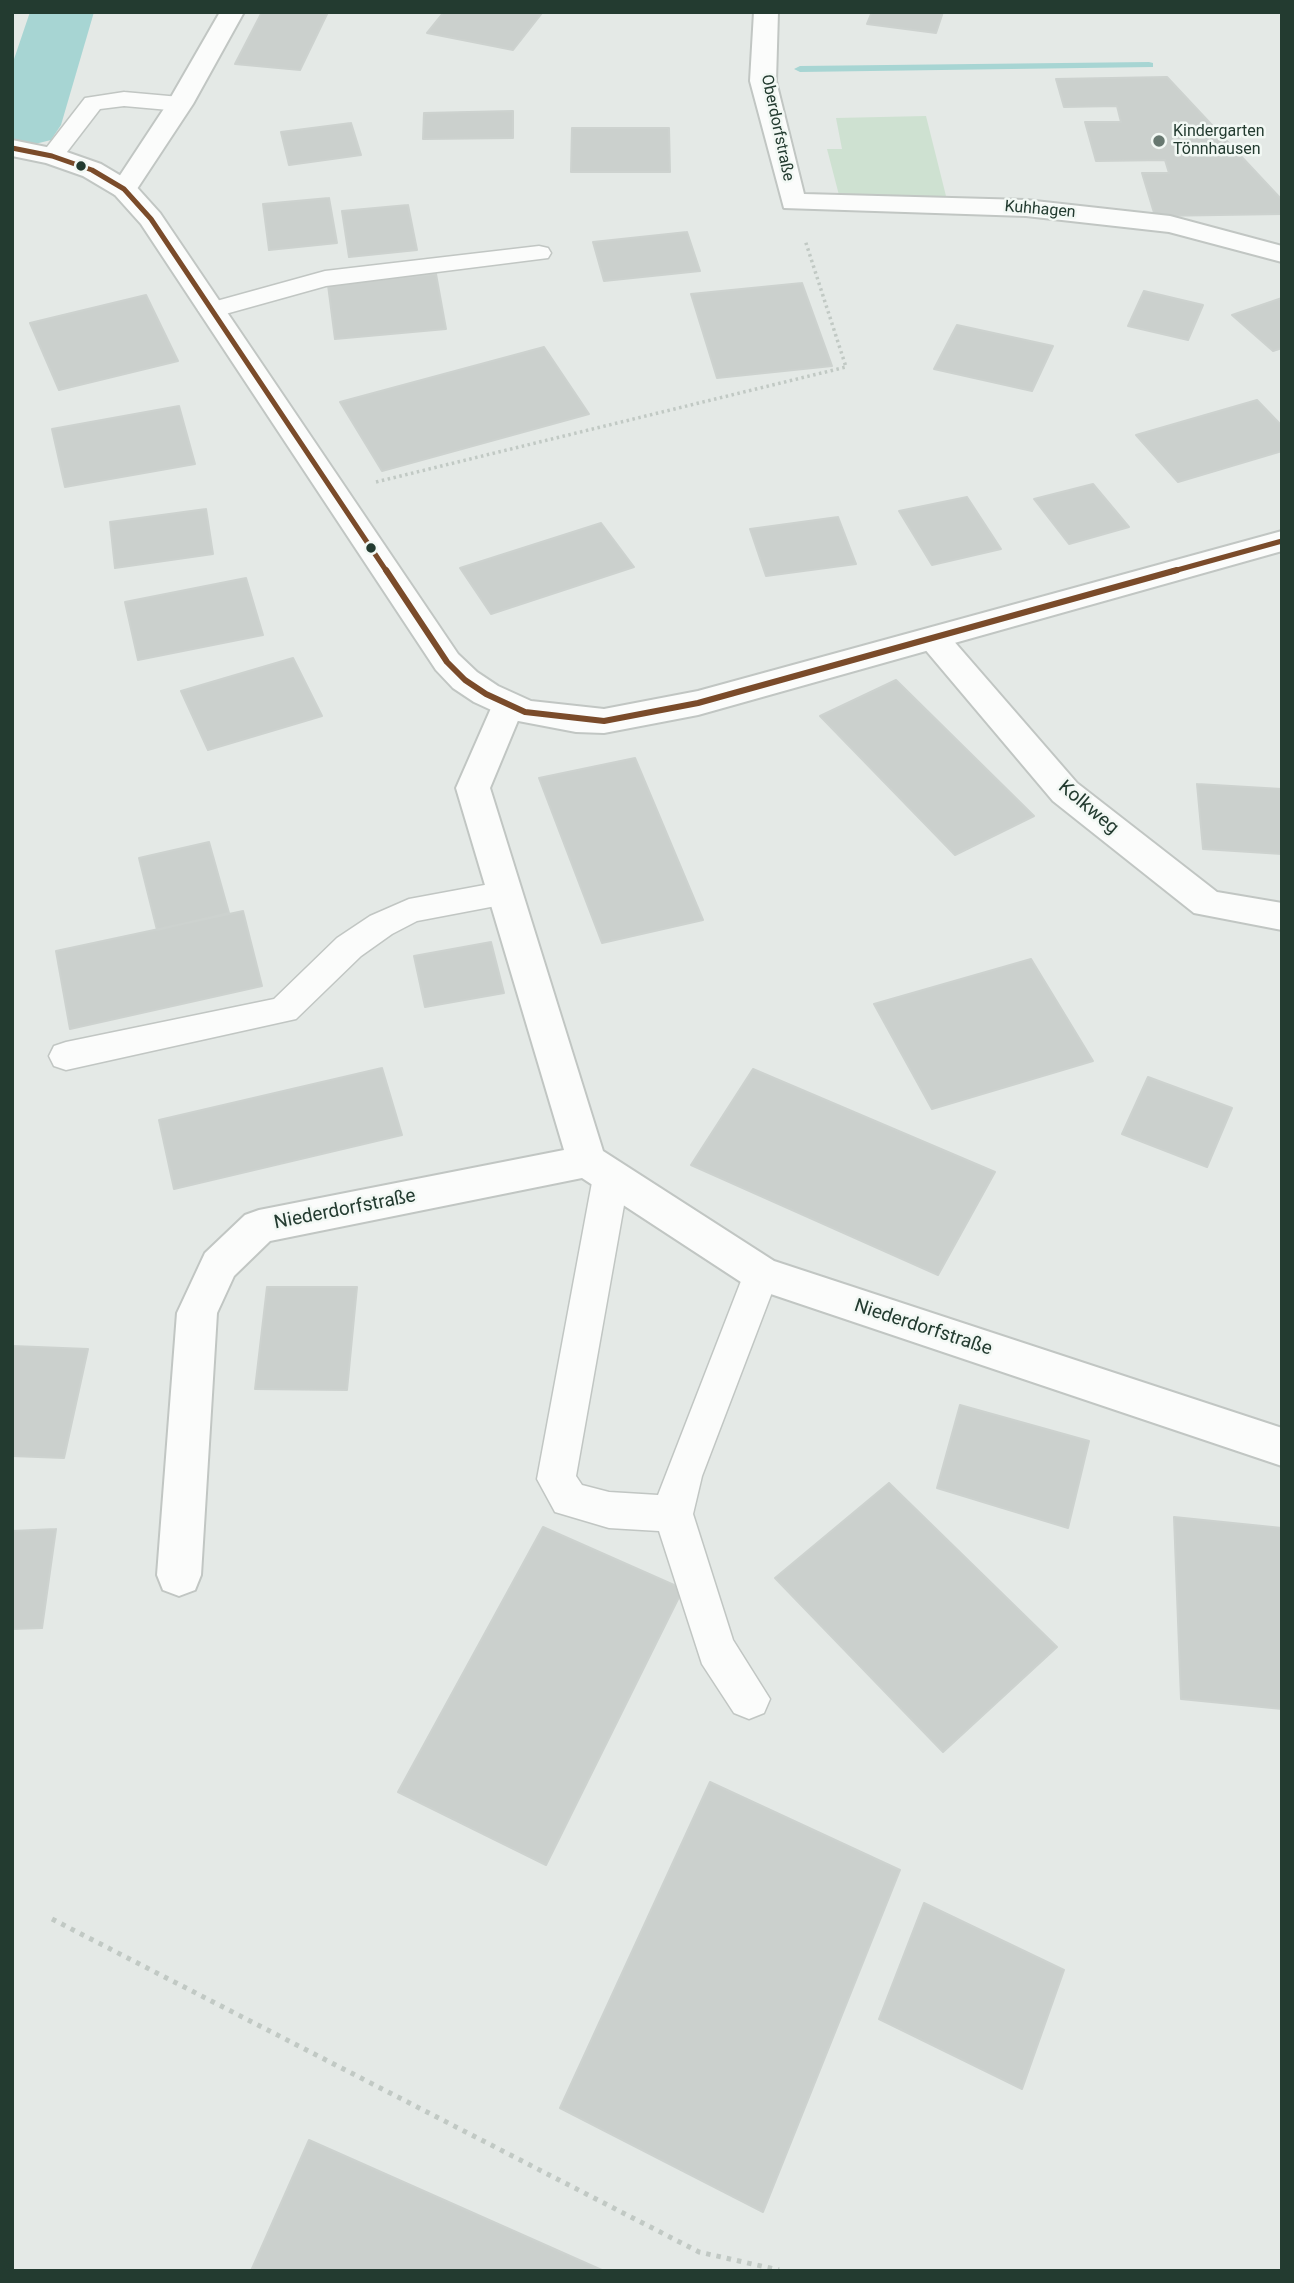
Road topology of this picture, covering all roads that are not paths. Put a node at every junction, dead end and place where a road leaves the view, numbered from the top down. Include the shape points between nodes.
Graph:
1 (232, 12) edge
2 (766, 12) edge
3 (180, 104) junction
4 (12, 148) edge
5 (52, 156) junction
6 (124, 189) junction
7 (793, 202) joint
8 (539, 253) dead end
9 (1282, 254) edge
10 (211, 310) junction
11 (1282, 541) edge
12 (934, 639) junction
13 (508, 706) junction
14 (506, 893) junction
15 (1282, 917) edge
16 (66, 1056) dead end
17 (599, 1169) junction
18 (761, 1274) junction
19 (1282, 1447) edge
20 (673, 1514) junction
21 (179, 1575) dead end
22 (749, 1699) dead end

1 - 3 street
2 - 7 street, Oberdorfstraße via 763,81
3 - 5 lane via 124,99 93,103
3 - 6 street
4 - 5 street
5 - 6 street via 92,170
6 - 10 street via 151,219
7 - 9 street, Kuhhagen via 1039,209 1170,224
8 - 10 lane via 326,279
10 - 13 street via 447,662 465,680
11 - 12 street
12 - 13 street via 624,719 576,720
12 - 15 street, Kolkweg via 1065,792 1207,904
13 - 14 street via 474,788
14 - 16 lane via 409,911 381,925 349,947 284,1010
14 - 17 street
17 - 18 street, Niederdorfstraße
17 - 20 lane via 556,1479 569,1499 609,1510
17 - 21 street, Niederdorfstraße via 259,1227 219,1265 197,1313
18 - 19 street, Niederdorfstraße
18 - 20 lane via 683,1476
20 - 22 lane via 716,1650

